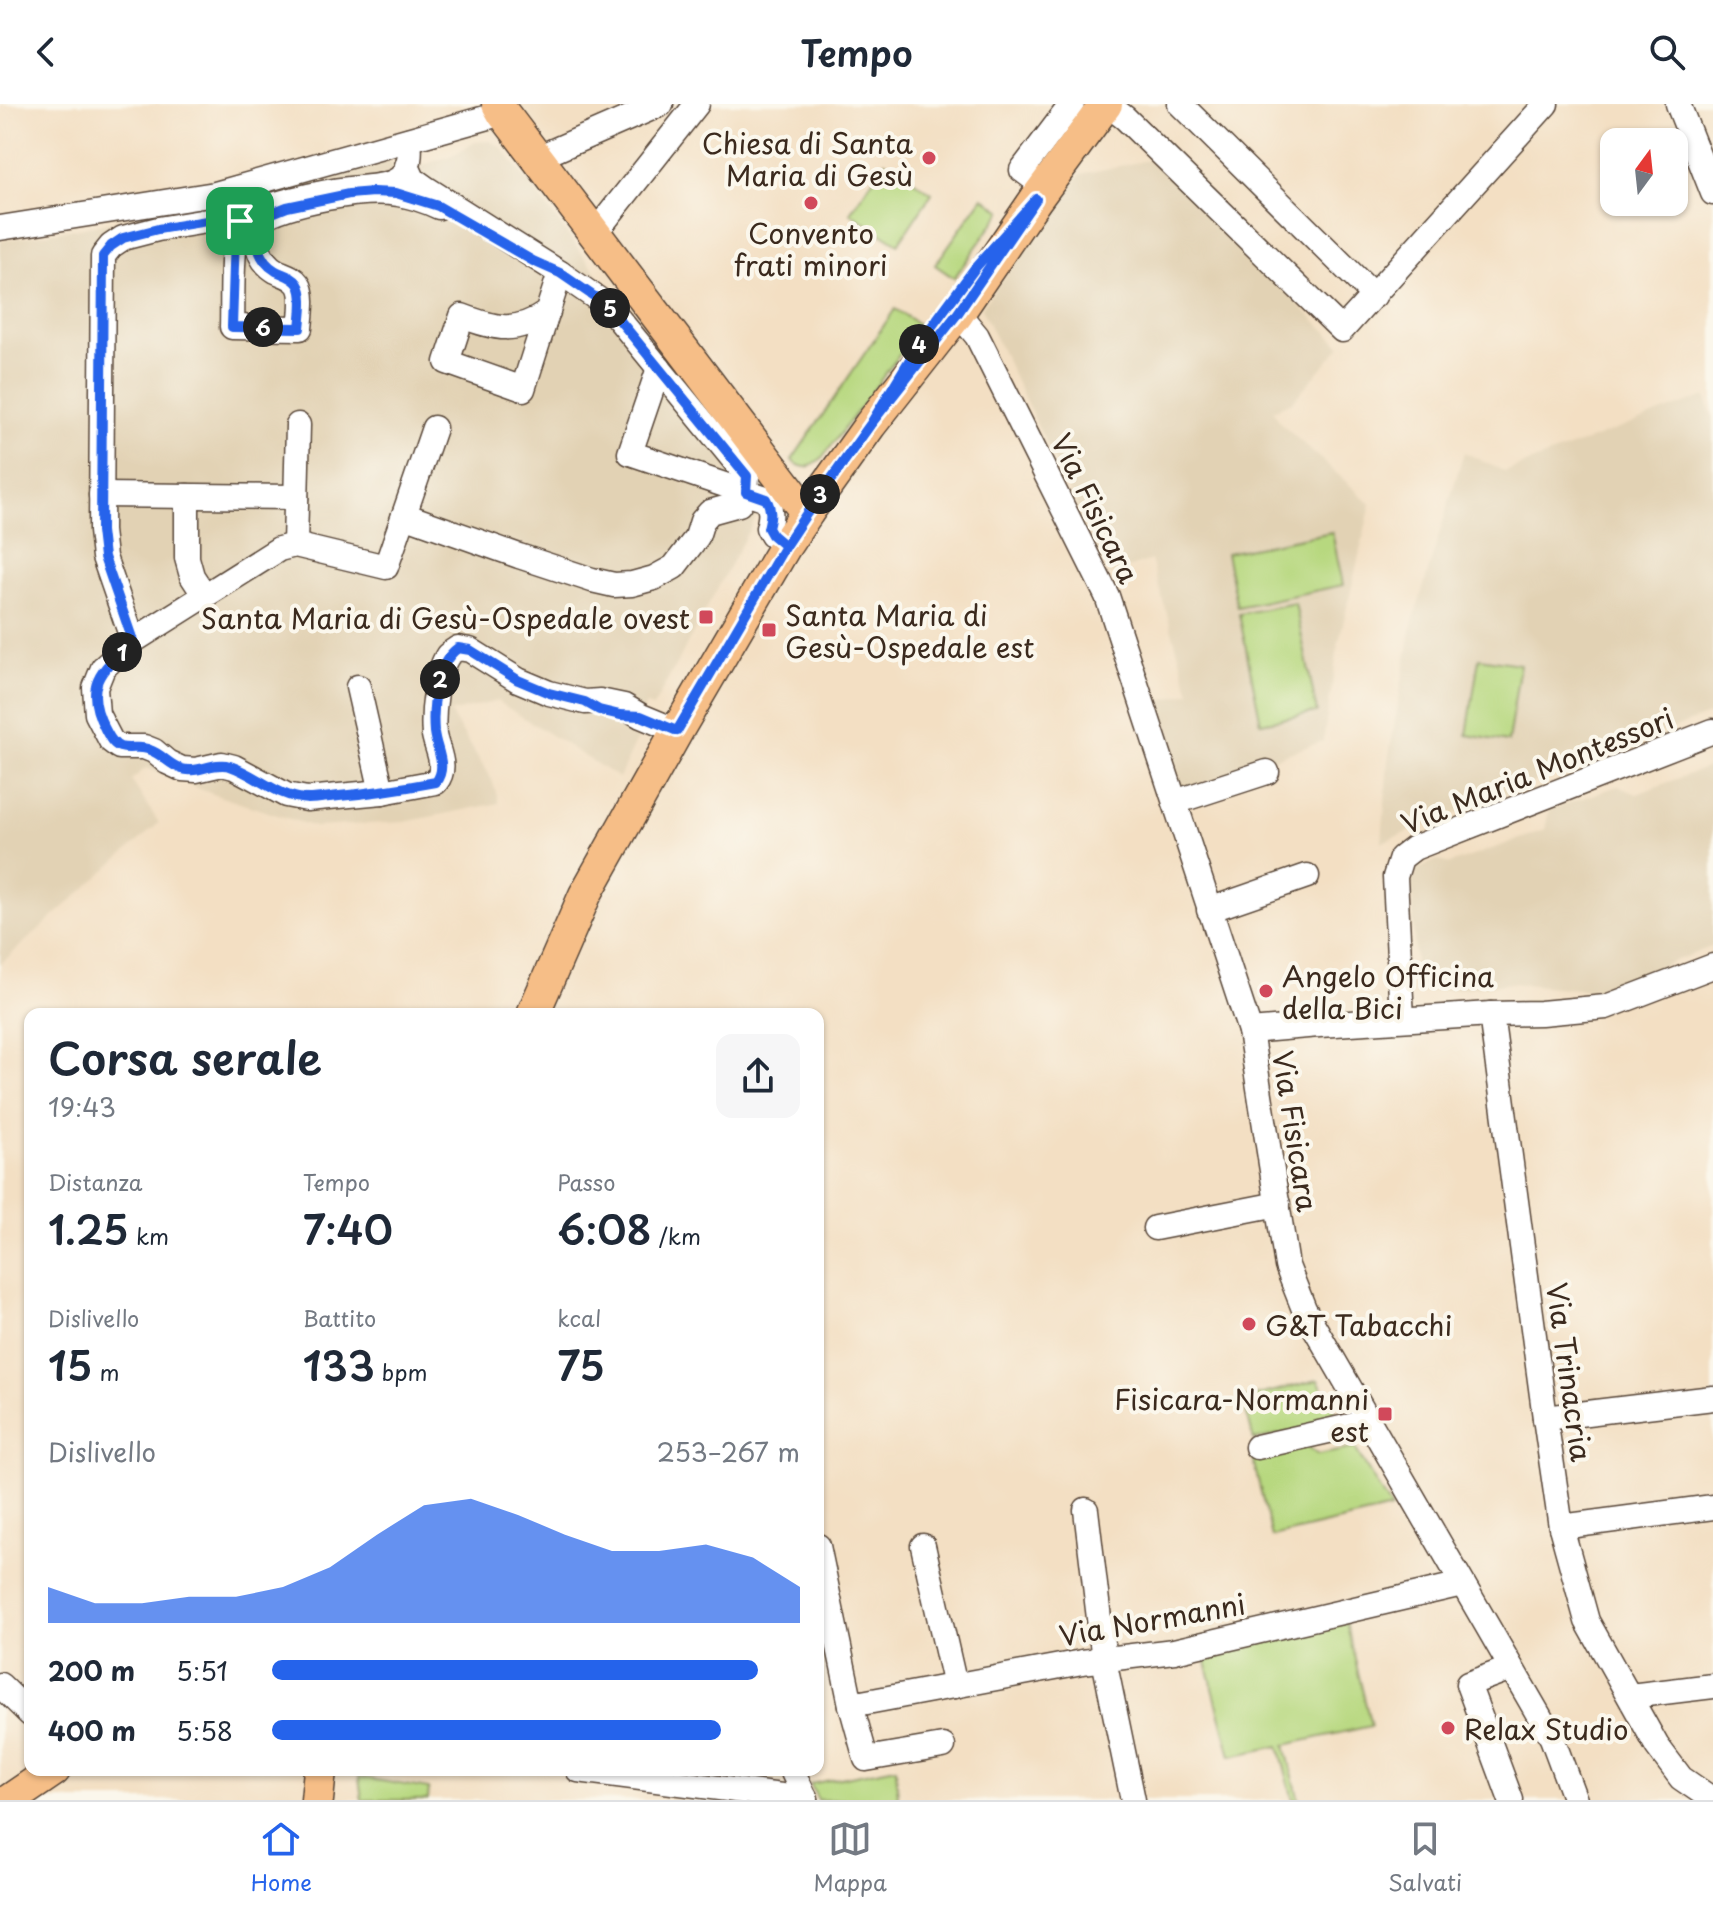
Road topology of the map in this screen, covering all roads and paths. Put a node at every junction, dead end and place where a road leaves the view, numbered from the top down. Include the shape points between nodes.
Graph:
1 (661, 104) edge
2 (697, 104) edge
3 (1072, 104) edge
4 (1106, 104) edge
5 (1180, 104) edge
6 (1546, 104) edge
7 (1678, 104) edge
8 (509, 107) edge
9 (409, 140) junction
10 (537, 158) junction
11 (404, 178) junction
12 (1041, 193) junction
13 (1713, 193) edge
14 (240, 221) junction
15 (0, 228) edge
16 (594, 234) junction
17 (560, 273) junction
18 (1374, 296) junction
19 (548, 312) dead end
20 (958, 313) junction
21 (659, 368) junction
22 (298, 425) dead end
23 (870, 425) junction
24 (434, 428) dead end
25 (746, 492) junction
26 (101, 495) junction
27 (187, 496) junction
28 (296, 497) junction
29 (807, 513) junction
30 (404, 515) junction
31 (295, 545) junction
32 (785, 546) junction
33 (205, 596) junction
34 (133, 641) junction
35 (358, 687) dead end
36 (677, 731) junction
37 (1713, 731) edge
38 (1267, 772) dead end
39 (382, 792) junction
40 (1175, 802) junction
41 (1307, 876) dead end
42 (1209, 910) junction
43 (1713, 966) edge
44 (536, 1008) edge
45 (1491, 1014) junction
46 (1394, 1020) junction
47 (1250, 1031) junction
48 (1278, 1204) junction
49 (1155, 1228) dead end
50 (1713, 1398) edge
51 (1545, 1418) junction
52 (1368, 1422) junction
53 (1257, 1447) dead end
54 (1713, 1507) edge
55 (1086, 1510) dead end
56 (1561, 1527) junction
57 (923, 1546) dead end
58 (824, 1575) edge
59 (1462, 1584) junction
60 (1104, 1660) junction
61 (1511, 1668) junction
62 (0, 1685) edge
63 (955, 1686) junction
64 (1713, 1686) edge
65 (1630, 1696) junction
66 (851, 1705) junction
67 (24, 1708) edge
68 (943, 1746) dead end
69 (45, 1776) edge
70 (319, 1776) edge
71 (624, 1776) edge
72 (795, 1776) edge
73 (1135, 1799) edge
74 (10, 1800) edge
75 (317, 1800) edge
76 (806, 1800) edge
77 (1511, 1800) edge
78 (1575, 1800) edge
79 (1713, 1800) edge

1 - 10 street
2 - 16 street
3 - 12 street via 1022,170
4 - 12 main road
4 - 18 street via 1342,330
5 - 18 street
6 - 18 street
7 - 13 street
8 - 9 street
8 - 10 main road
9 - 11 street
9 - 15 street via 215,194
10 - 16 main road
11 - 14 street via 257,209
11 - 14 street via 287,207 259,220 261,257 299,285 300,328 232,327
11 - 17 street via 438,206
12 - 20 main road
12 - 23 main road via 948,304
14 - 26 street via 225,218 123,238 103,256
16 - 29 main road
17 - 19 street
17 - 21 street via 608,306
20 - 23 main road
20 - 40 street, Via Fisicara via 977,336 1107,596
21 - 25 street via 747,476
21 - 25 street via 630,453
22 - 28 street
23 - 29 main road
24 - 30 street
25 - 30 street via 739,504 710,512 674,567 632,584 592,580
25 - 32 street via 766,499 768,528
26 - 27 street
26 - 34 street via 104,557
27 - 28 street
27 - 33 street via 187,558
28 - 31 street
29 - 32 main road
30 - 31 street via 386,567
31 - 33 street via 279,549
32 - 36 main road
33 - 34 street
34 - 39 street via 103,668 95,688 97,714 119,747 144,747 182,769 234,767 286,795 307,799
35 - 39 street
36 - 39 street via 616,703 549,693 458,648 442,670 433,713 442,775 436,782
36 - 44 main road via 585,895
37 - 46 street, Via Maria Montessori via 1414,848 1401,858 1395,877
38 - 40 street
40 - 42 street, Via Fisicara
41 - 42 street
42 - 47 street, Via Fisicara
43 - 45 street via 1606,1007
45 - 46 street
45 - 51 street, Via Trinacria
46 - 47 street
47 - 48 street, Via Fisicara
48 - 49 street
48 - 52 street, Via Fisicara via 1287,1266 1304,1309
50 - 51 street
51 - 56 street, Via Trinacria
52 - 53 street
52 - 59 street, Via Fisicara
54 - 56 street
55 - 60 street
56 - 65 street, Via Trinacria via 1587,1621
57 - 63 street
58 - 66 street
59 - 60 street, Via Normanni via 1174,1651
59 - 61 street, Via Fisicara
60 - 63 street, Via Normanni
60 - 73 street
61 - 77 street via 1468,1684
61 - 78 street, Via Fisicara via 1552,1738
62 - 67 street
63 - 66 street, Via Normanni
64 - 65 street
65 - 79 street, Via Trinacria via 1681,1778
66 - 68 street via 866,1759
69 - 74 main road
70 - 75 main road
71 - 76 street
72 - 76 street

